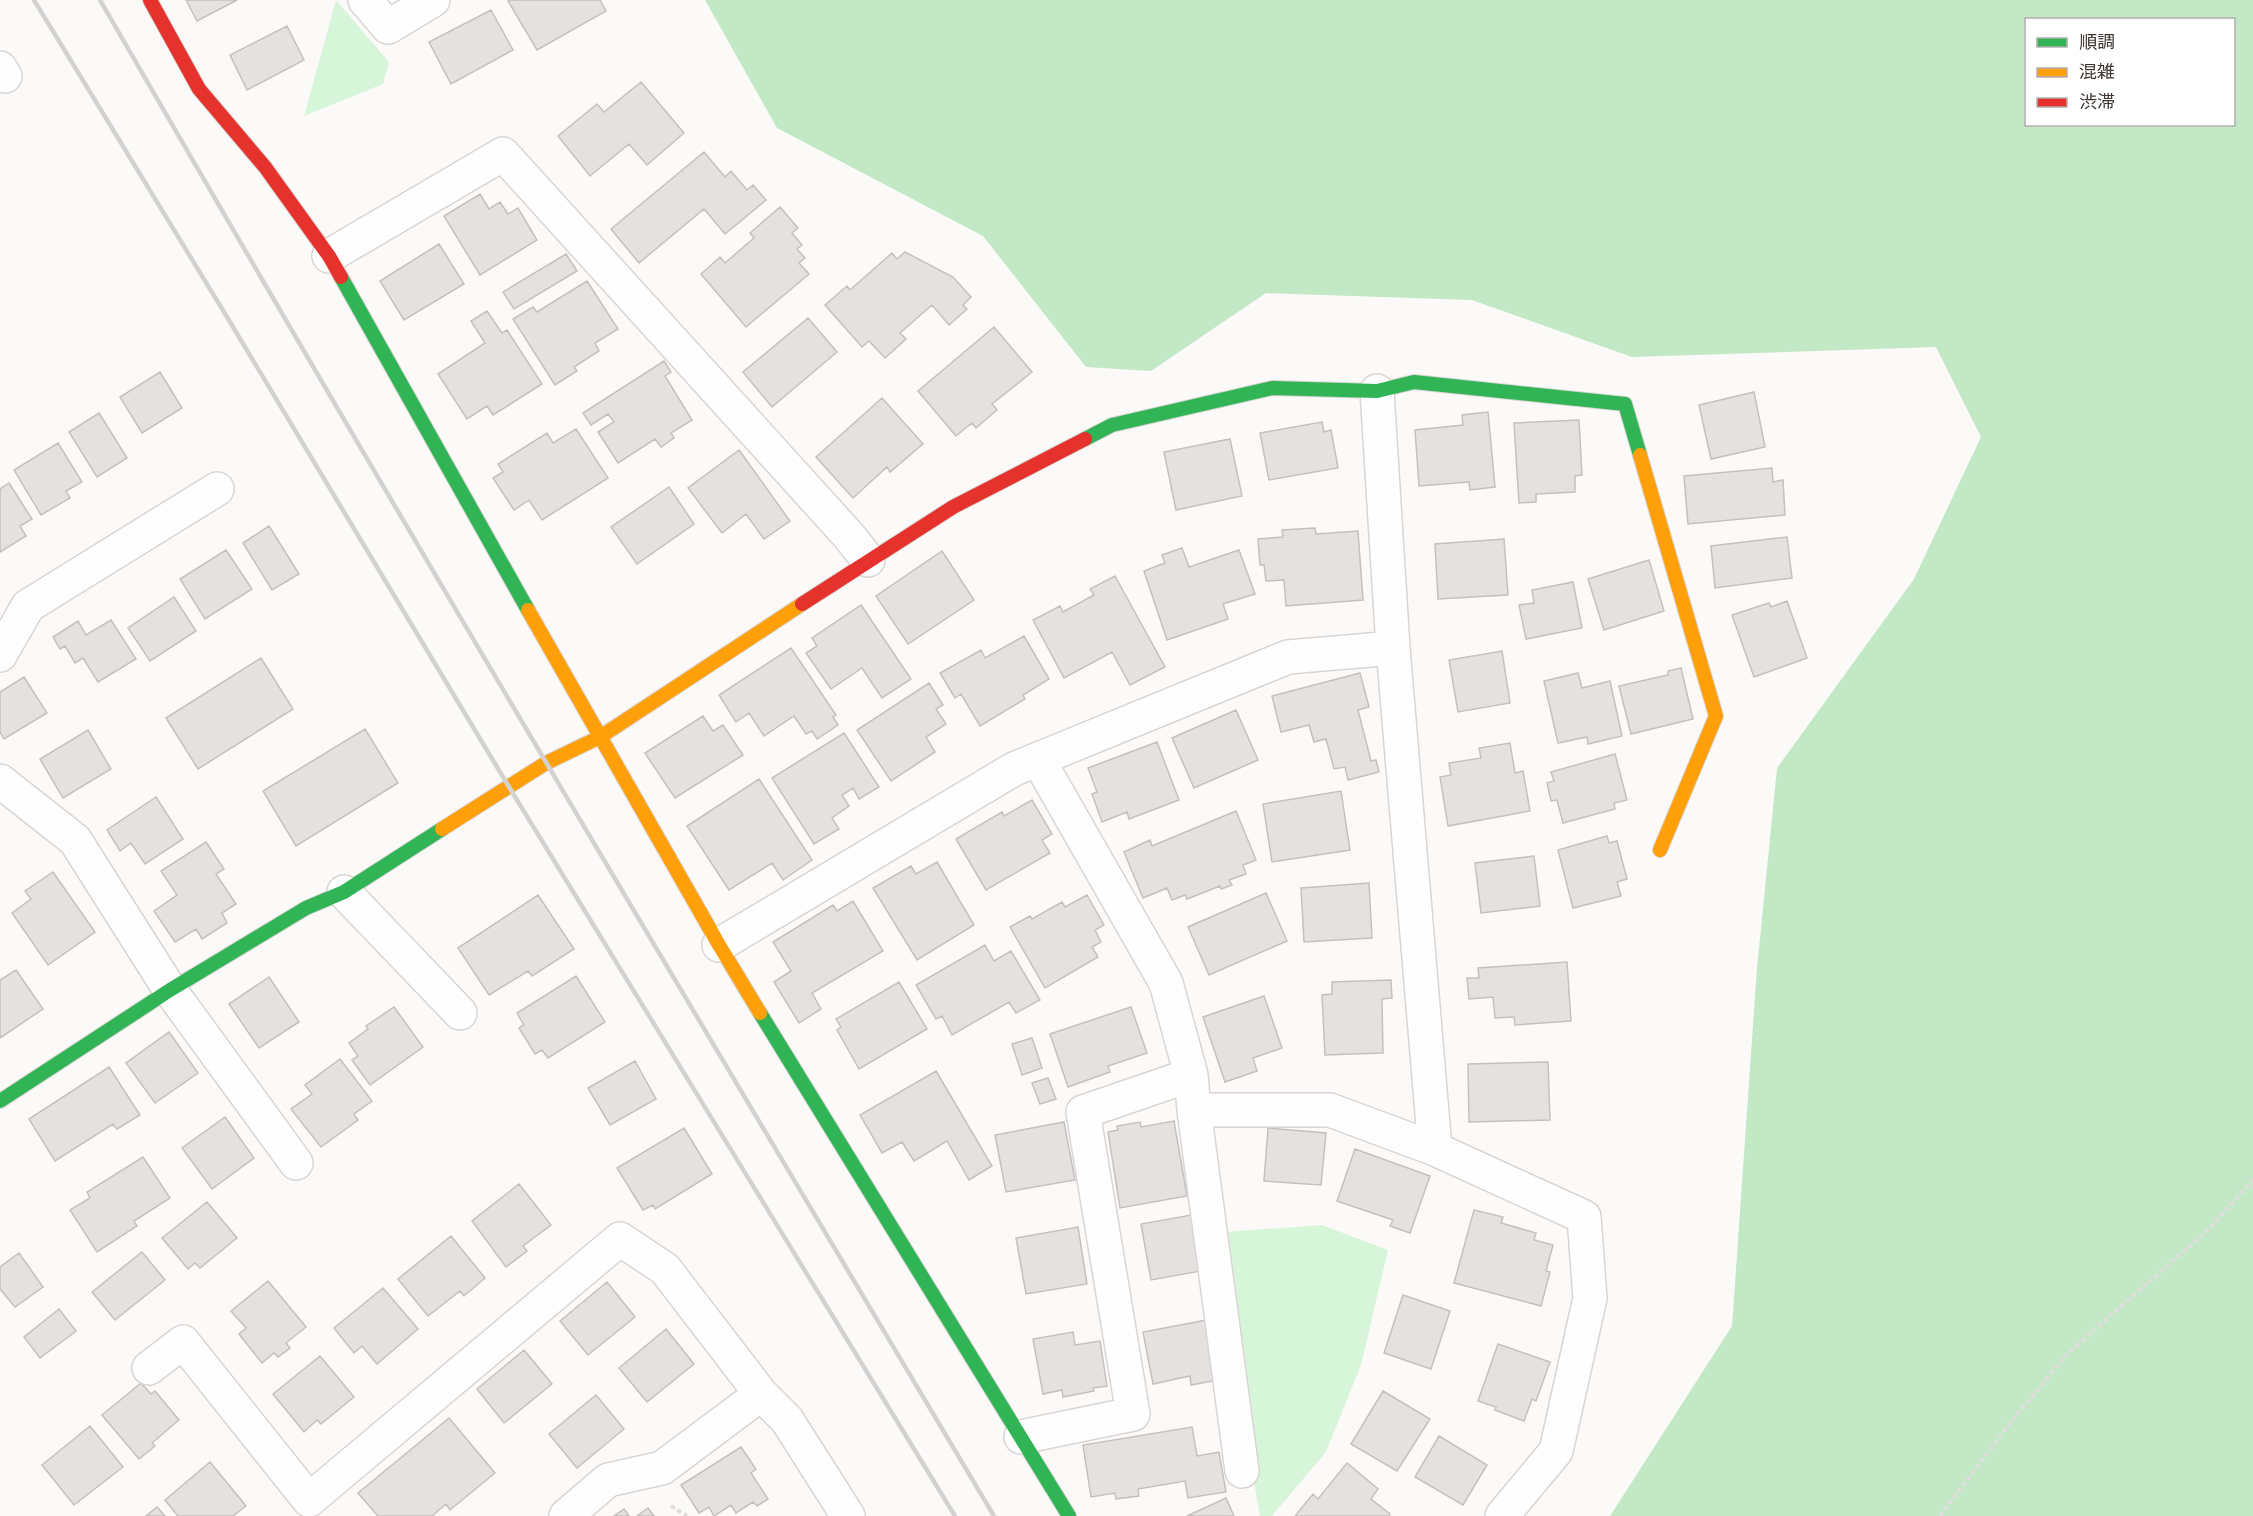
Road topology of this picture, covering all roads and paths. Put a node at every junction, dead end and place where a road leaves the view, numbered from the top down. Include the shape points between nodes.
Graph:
1 (150, 0) edge
2 (365, 0) edge
3 (434, 0) edge
4 (329, 256) junction
5 (1377, 391) junction
6 (217, 489) dead end
7 (868, 560) junction
8 (1394, 648) junction
9 (0, 655) edge
10 (600, 737) junction
11 (1038, 759) junction
12 (0, 781) edge
13 (1660, 850) dead end
14 (344, 892) junction
15 (719, 945) junction
16 (170, 990) junction
17 (460, 1013) dead end
18 (1191, 1075) junction
19 (0, 1101) edge
20 (1194, 1110) junction
21 (1435, 1149) junction
22 (296, 1162) dead end
23 (2253, 1180) edge
24 (149, 1368) dead end
25 (761, 1394) junction
26 (1021, 1437) junction
27 (1242, 1471) dead end
28 (301, 1508) edge
29 (566, 1516) edge
30 (848, 1516) edge
31 (1069, 1516) edge
32 (1502, 1516) edge
33 (1940, 1516) edge

1 - 4 street via 199,89 265,167
2 - 3 street via 388,27
4 - 7 street via 503,154
4 - 10 street
5 - 7 street via 1272,388 1112,425 953,507
5 - 8 street
5 - 13 street via 1413,382 1625,404 1716,716
6 - 9 street via 28,606
7 - 10 street
8 - 11 street via 1288,657
8 - 21 street
10 - 14 street via 546,763
10 - 15 street
11 - 15 street via 1014,769
11 - 18 street via 1166,983
12 - 16 street via 75,840
14 - 16 street via 306,908
14 - 17 street
15 - 26 street
16 - 19 street
16 - 22 street
18 - 20 street
18 - 26 street via 1083,1112 1133,1414
20 - 21 street via 1330,1110
20 - 27 street
21 - 32 street via 1584,1217 1590,1298 1556,1451
23 - 33 path via 2208,1230 2069,1352
24 - 28 street via 183,1342
25 - 28 street via 665,1269 620,1239
25 - 29 street via 662,1468 608,1480
25 - 30 street via 787,1420
26 - 31 street

